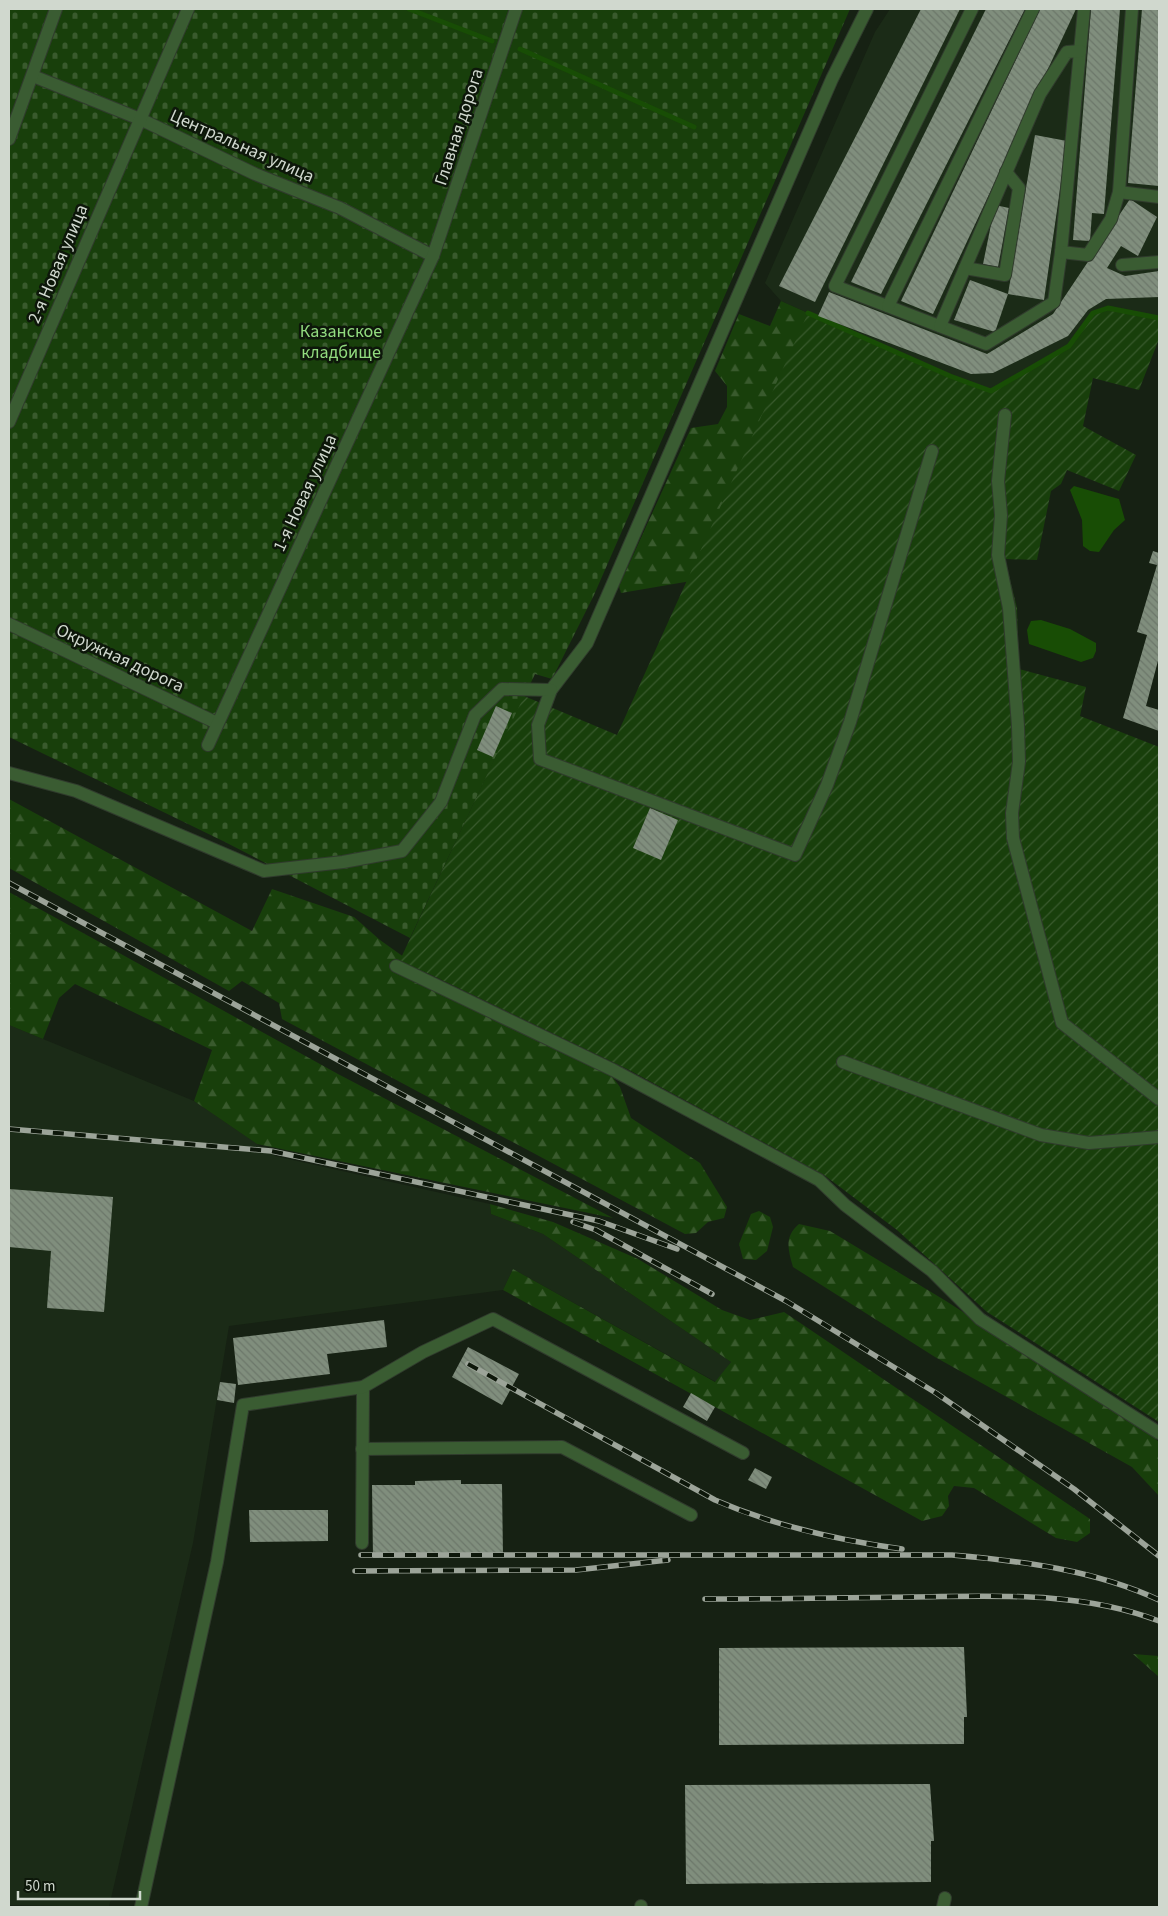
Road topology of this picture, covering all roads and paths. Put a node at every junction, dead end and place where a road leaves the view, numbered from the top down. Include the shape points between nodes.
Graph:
1 (56, 9) edge
2 (188, 9) edge
3 (516, 9) edge
4 (867, 9) edge
5 (972, 9) edge
6 (1034, 9) edge
7 (1084, 9) edge
8 (1132, 9) edge
9 (1080, 51) junction
10 (32, 76) junction
11 (140, 119) junction
12 (9, 139) edge
13 (1006, 172) junction
14 (1119, 192) junction
15 (1159, 197) edge
16 (1061, 252) junction
17 (433, 256) junction
18 (1159, 262) edge
19 (1122, 265) dead end
20 (965, 268) junction
21 (888, 306) junction
22 (940, 326) junction
23 (1004, 415) dead end
24 (9, 422) edge
25 (932, 451) dead end
26 (9, 624) edge
27 (551, 690) junction
28 (217, 723) junction
29 (208, 745) dead end
30 (9, 773) edge
31 (396, 966) dead end
32 (843, 1062) dead end
33 (1159, 1099) edge
34 (1159, 1137) edge
35 (362, 1387) junction
36 (1159, 1433) edge
37 (362, 1449) junction
38 (743, 1453) dead end
39 (691, 1515) dead end
40 (362, 1543) dead end
41 (142, 1907) edge

1 - 10 lane
2 - 11 lane, 2-я Новая улица
3 - 17 lane, Главная дорога
4 - 27 lane via 832,79 587,643
5 - 21 lane via 835,286
6 - 21 lane
7 - 9 lane
8 - 14 lane
9 - 13 lane via 1067,52 1040,94
9 - 16 lane
10 - 11 lane, Центральная улица
10 - 12 lane
11 - 17 lane, Центральная улица via 255,174 340,208
11 - 24 lane, 2-я Новая улица
13 - 20 lane
13 - 20 lane via 1019,188 1005,275
14 - 15 lane
14 - 16 lane via 1111,218 1088,255
16 - 22 lane via 1054,302 986,344
17 - 28 lane, 1-я Новая улица
18 - 19 lane
20 - 22 lane
21 - 22 lane
23 - 33 lane via 998,481 1001,514 998,555 1009,608 1020,762 1012,813 1013,838 1062,1023
25 - 27 lane via 850,722 827,785 795,855 540,759 538,725
26 - 28 lane, Окружная дорога
27 - 30 lane via 502,689 474,715 441,802 402,851 343,862 264,871 76,791
28 - 29 lane, 1-я Новая улица
31 - 36 lane via 613,1070 819,1180 845,1205 932,1271 980,1319
32 - 34 lane via 1041,1135 1088,1143
35 - 37 lane
35 - 38 lane via 423,1352 493,1319
35 - 41 lane via 243,1405 218,1562
37 - 39 lane via 562,1447
37 - 40 lane

